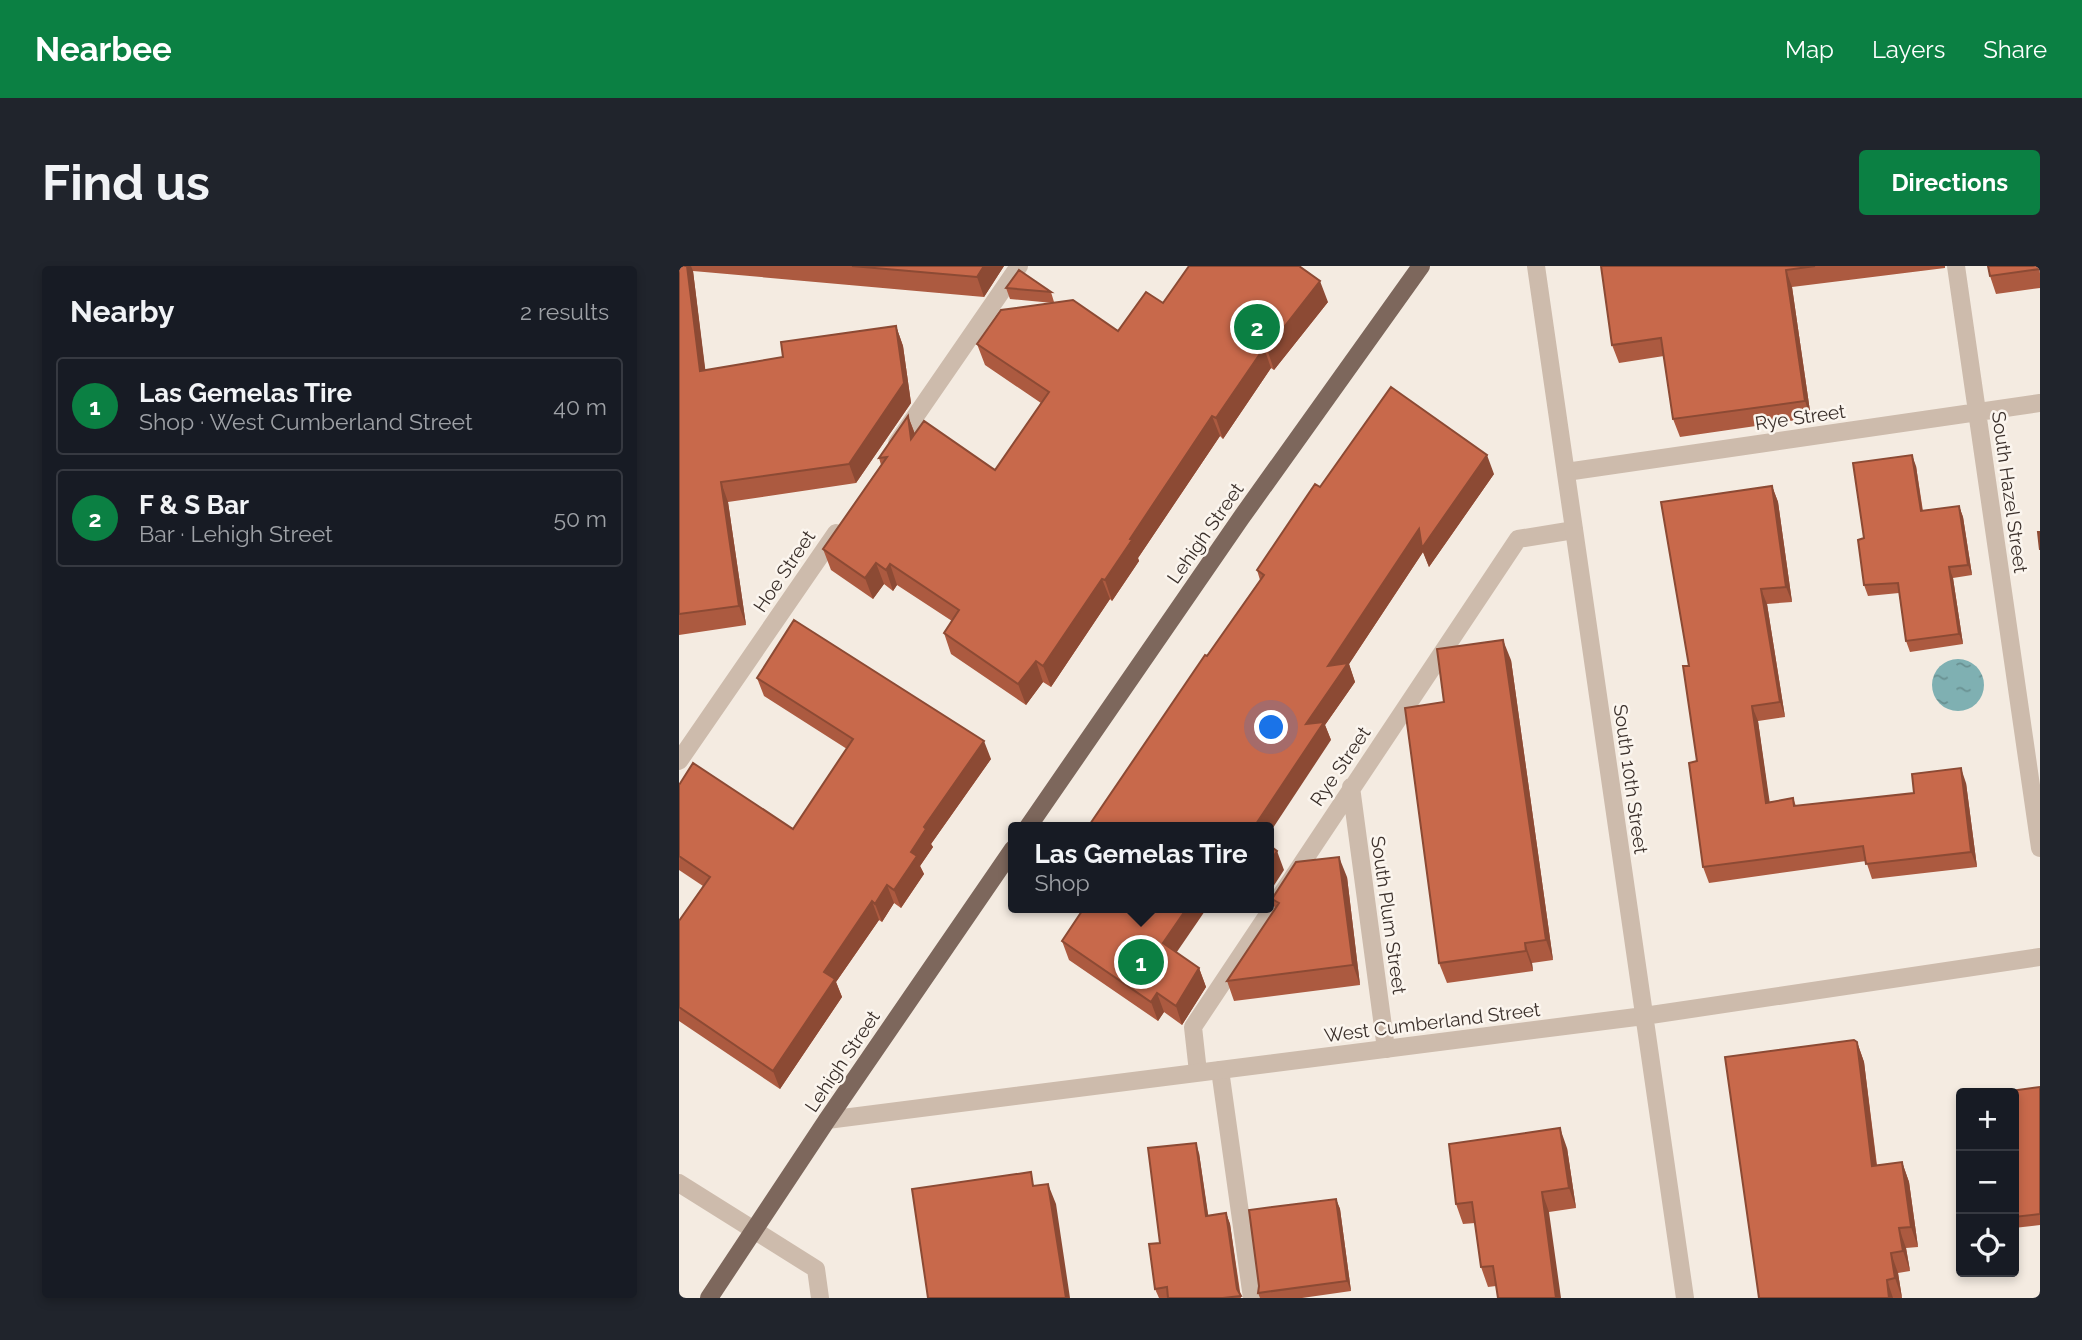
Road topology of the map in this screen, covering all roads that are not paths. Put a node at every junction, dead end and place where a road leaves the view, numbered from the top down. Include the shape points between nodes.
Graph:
1 (1019, 266) edge
2 (1421, 266) edge
3 (1536, 266) edge
4 (1956, 266) edge
5 (2040, 403) edge
6 (1977, 412) junction
7 (884, 461) edge
8 (1566, 472) junction
9 (845, 519) edge
10 (1574, 530) junction
11 (679, 761) edge
12 (1351, 787) junction
13 (1031, 822) edge
14 (2040, 848) edge
15 (1008, 856) edge
16 (1274, 904) edge
17 (1268, 913) edge
18 (2040, 957) edge
19 (1644, 1016) junction
20 (1386, 1049) junction
21 (1220, 1070) junction
22 (1198, 1072) junction
23 (827, 1120) junction
24 (679, 1183) edge
25 (753, 1230) junction
26 (709, 1298) edge
27 (820, 1298) edge
28 (1252, 1298) edge
29 (1685, 1298) edge

1 - 7 street
2 - 13 main road, Lehigh Street
3 - 8 street, South 10th Street
4 - 6 street, South Hazel Street
5 - 6 street, Rye Street
6 - 8 street, Rye Street
6 - 14 street, South Hazel Street
8 - 10 street, South 10th Street
9 - 11 street, Hoe Street
10 - 12 street, Rye Street via 1518,539
10 - 19 street, South 10th Street
12 - 16 street, Rye Street
12 - 20 street, South Plum Street
15 - 23 main road, Lehigh Street
17 - 22 street, Rye Street via 1193,1027
18 - 19 street, West Cumberland Street
19 - 20 street, West Cumberland Street
19 - 29 street, South 10th Street
20 - 21 street, West Cumberland Street
21 - 22 street, West Cumberland Street
21 - 28 street
22 - 23 street, West Cumberland Street
23 - 25 main road, Lehigh Street
24 - 25 street
25 - 26 main road, Lehigh Street
25 - 27 street via 816,1269

